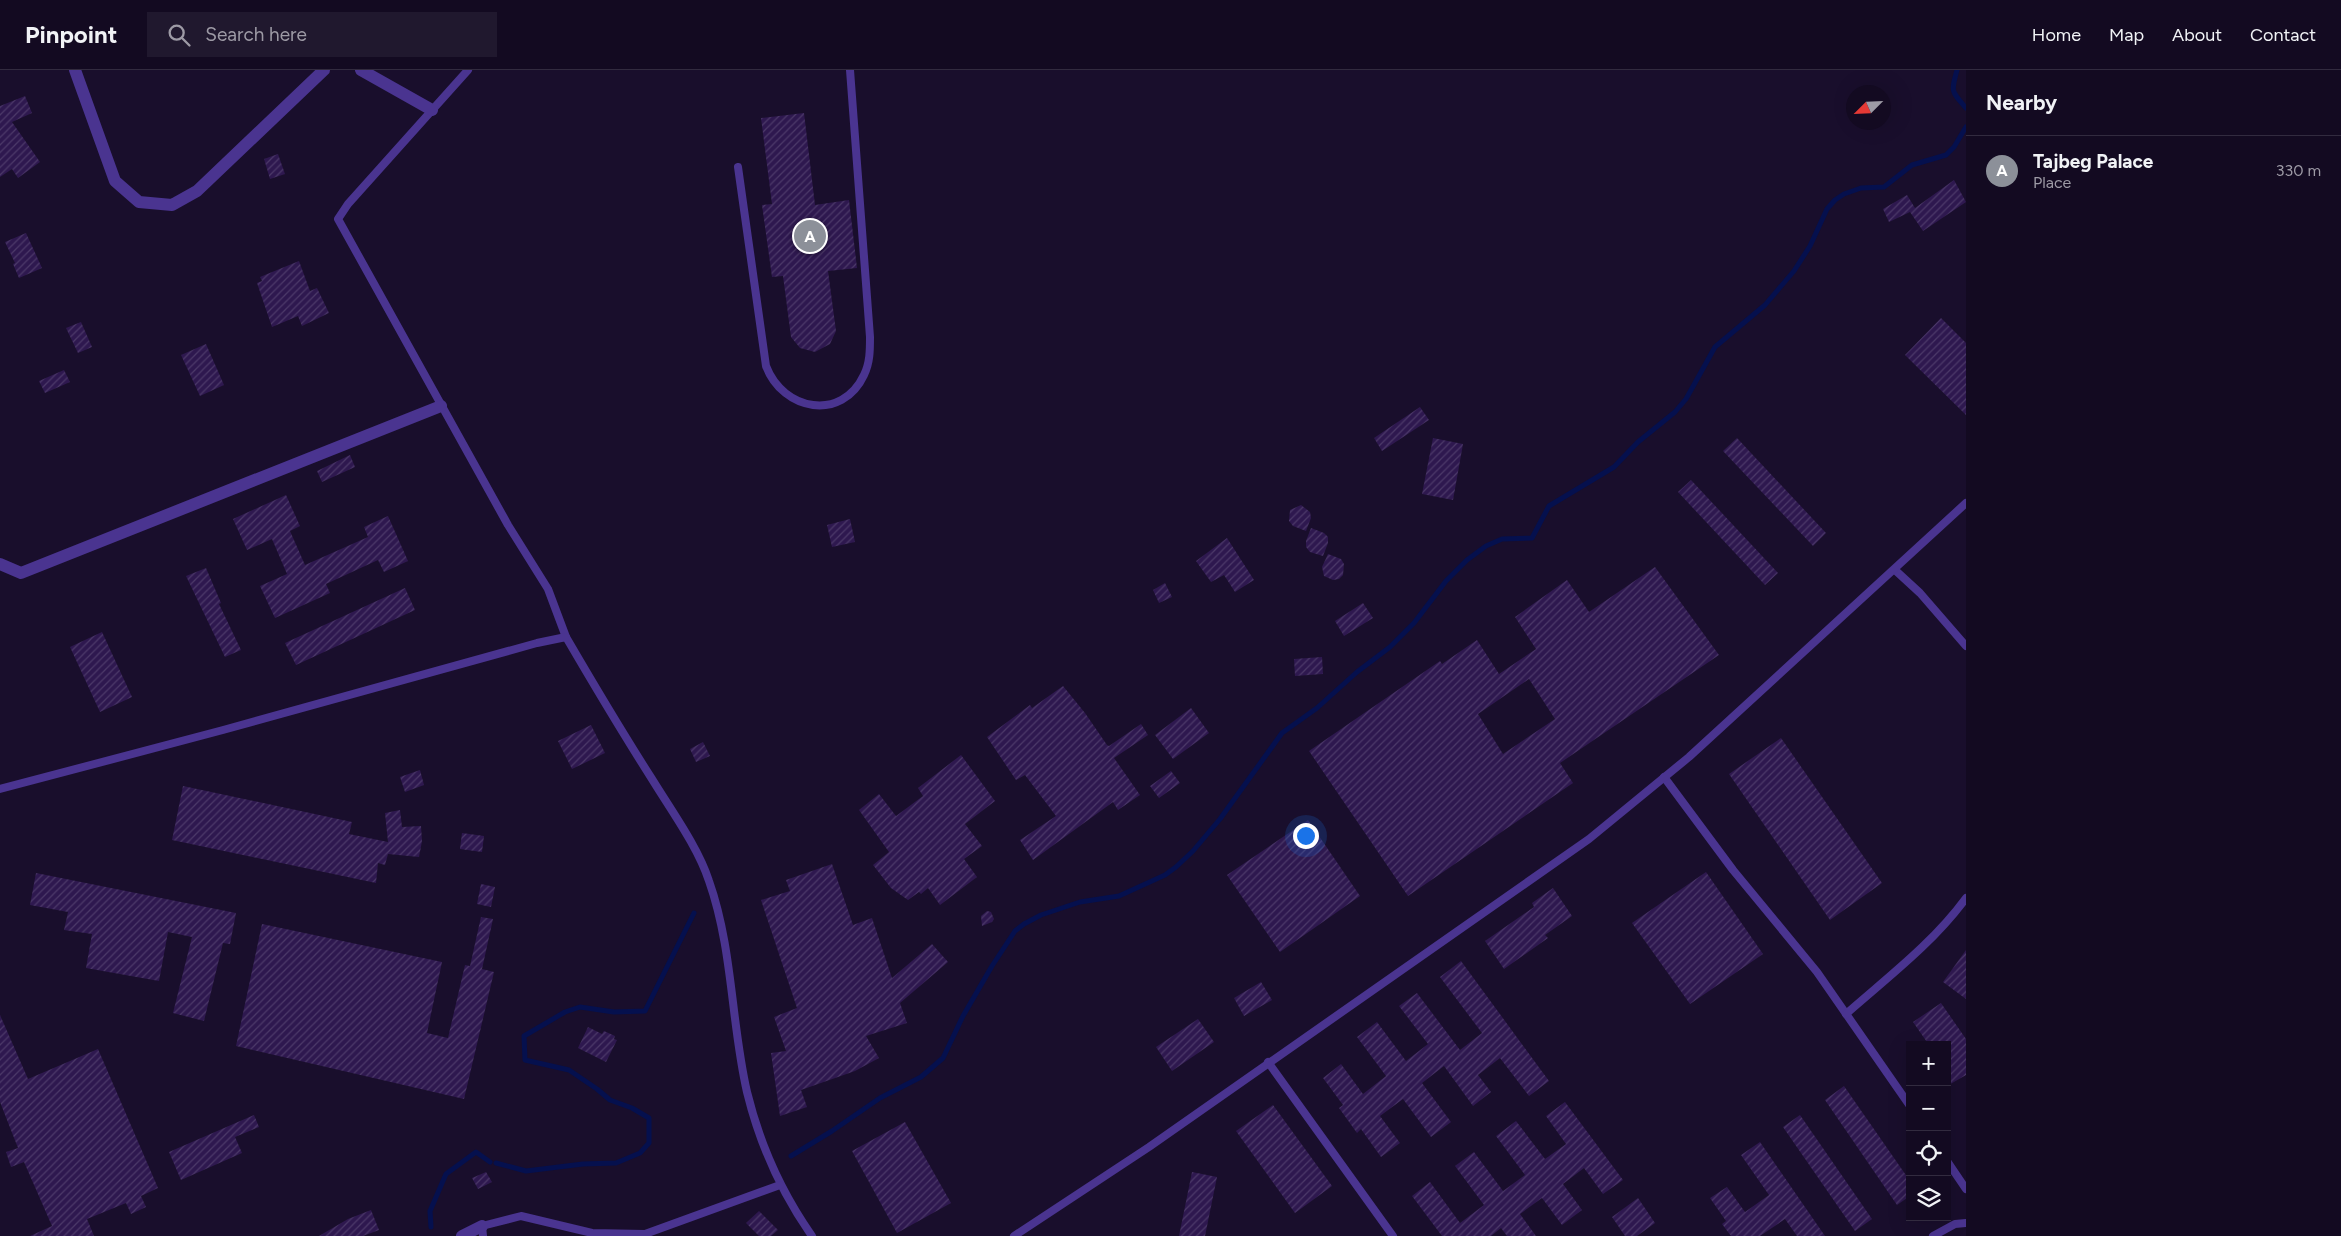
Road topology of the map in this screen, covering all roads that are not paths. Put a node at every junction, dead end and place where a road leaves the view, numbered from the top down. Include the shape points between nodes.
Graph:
1 (75, 70) edge
2 (324, 70) edge
3 (361, 70) edge
4 (468, 70) edge
5 (850, 70) edge
6 (432, 110) junction
7 (738, 167) dead end
8 (441, 406) junction
9 (1966, 503) edge
10 (0, 564) edge
11 (1895, 570) junction
12 (566, 637) junction
13 (1966, 646) edge
14 (1664, 777) junction
15 (0, 788) edge
16 (1966, 898) edge
17 (1846, 1014) junction
18 (1268, 1062) junction
19 (1906, 1100) edge
20 (1951, 1167) edge
21 (780, 1185) junction
22 (1966, 1189) edge
23 (1966, 1223) edge
24 (483, 1231) edge
25 (462, 1236) edge
26 (812, 1236) edge
27 (1014, 1236) edge
28 (1393, 1236) edge
29 (1933, 1236) edge

1 - 2 street via 114,181 139,202 172,205 197,191
3 - 6 street
4 - 6 lane
5 - 7 lane via 870,337 865,375 841,400 818,406 795,401 785,395 770,377
6 - 8 lane via 338,219
8 - 10 street via 21,573
8 - 12 lane via 508,525 540,574
9 - 11 lane
11 - 13 lane via 1920,593
11 - 14 lane
12 - 15 lane
12 - 21 lane via 684,829 709,880 723,937 747,1091 760,1141
14 - 17 lane via 1733,870 1817,972
14 - 18 lane via 1589,839
16 - 17 lane via 1922,947
17 - 19 lane
18 - 27 lane via 1149,1147
18 - 28 lane
20 - 22 lane
21 - 24 lane via 645,1234 592,1233 521,1216
21 - 26 lane
23 - 29 lane via 1955,1224
24 - 25 street

